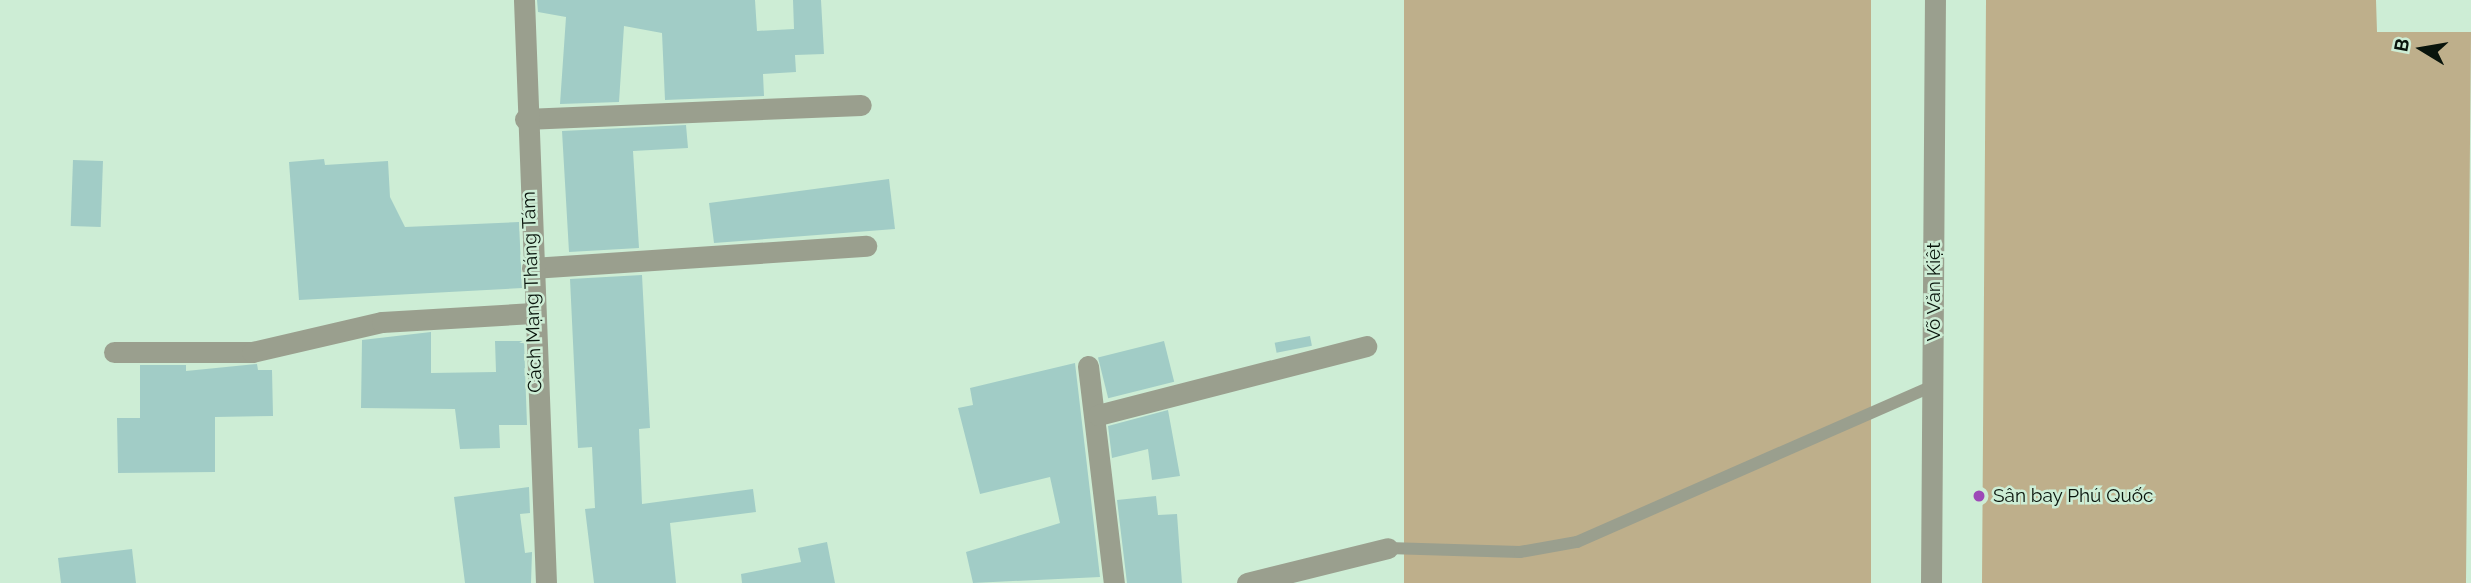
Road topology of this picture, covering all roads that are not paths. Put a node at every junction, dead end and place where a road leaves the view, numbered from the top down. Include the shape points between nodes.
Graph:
1 (524, 0) edge
2 (1935, 0) edge
3 (861, 105) dead end
4 (525, 119) junction
5 (866, 246) dead end
6 (532, 268) junction
7 (533, 313) junction
8 (1366, 346) dead end
9 (114, 352) dead end
10 (1088, 366) dead end
11 (1933, 386) junction
12 (1098, 415) junction
13 (1388, 548) joint
14 (546, 583) edge
15 (1114, 583) edge
16 (1247, 583) edge
17 (1931, 583) edge

1 - 4 street, Cách Mạng Tháng Tám
2 - 11 street, Võ Văn Kiệt
3 - 4 street
4 - 6 street, Cách Mạng Tháng Tám
5 - 6 street
6 - 7 street, Cách Mạng Tháng Tám
7 - 9 street via 382,322 252,352
7 - 14 street, Cách Mạng Tháng Tám
8 - 12 street
10 - 12 street
11 - 13 lane via 1577,542 1520,552
11 - 17 street, Võ Văn Kiệt
12 - 15 street
13 - 16 street

